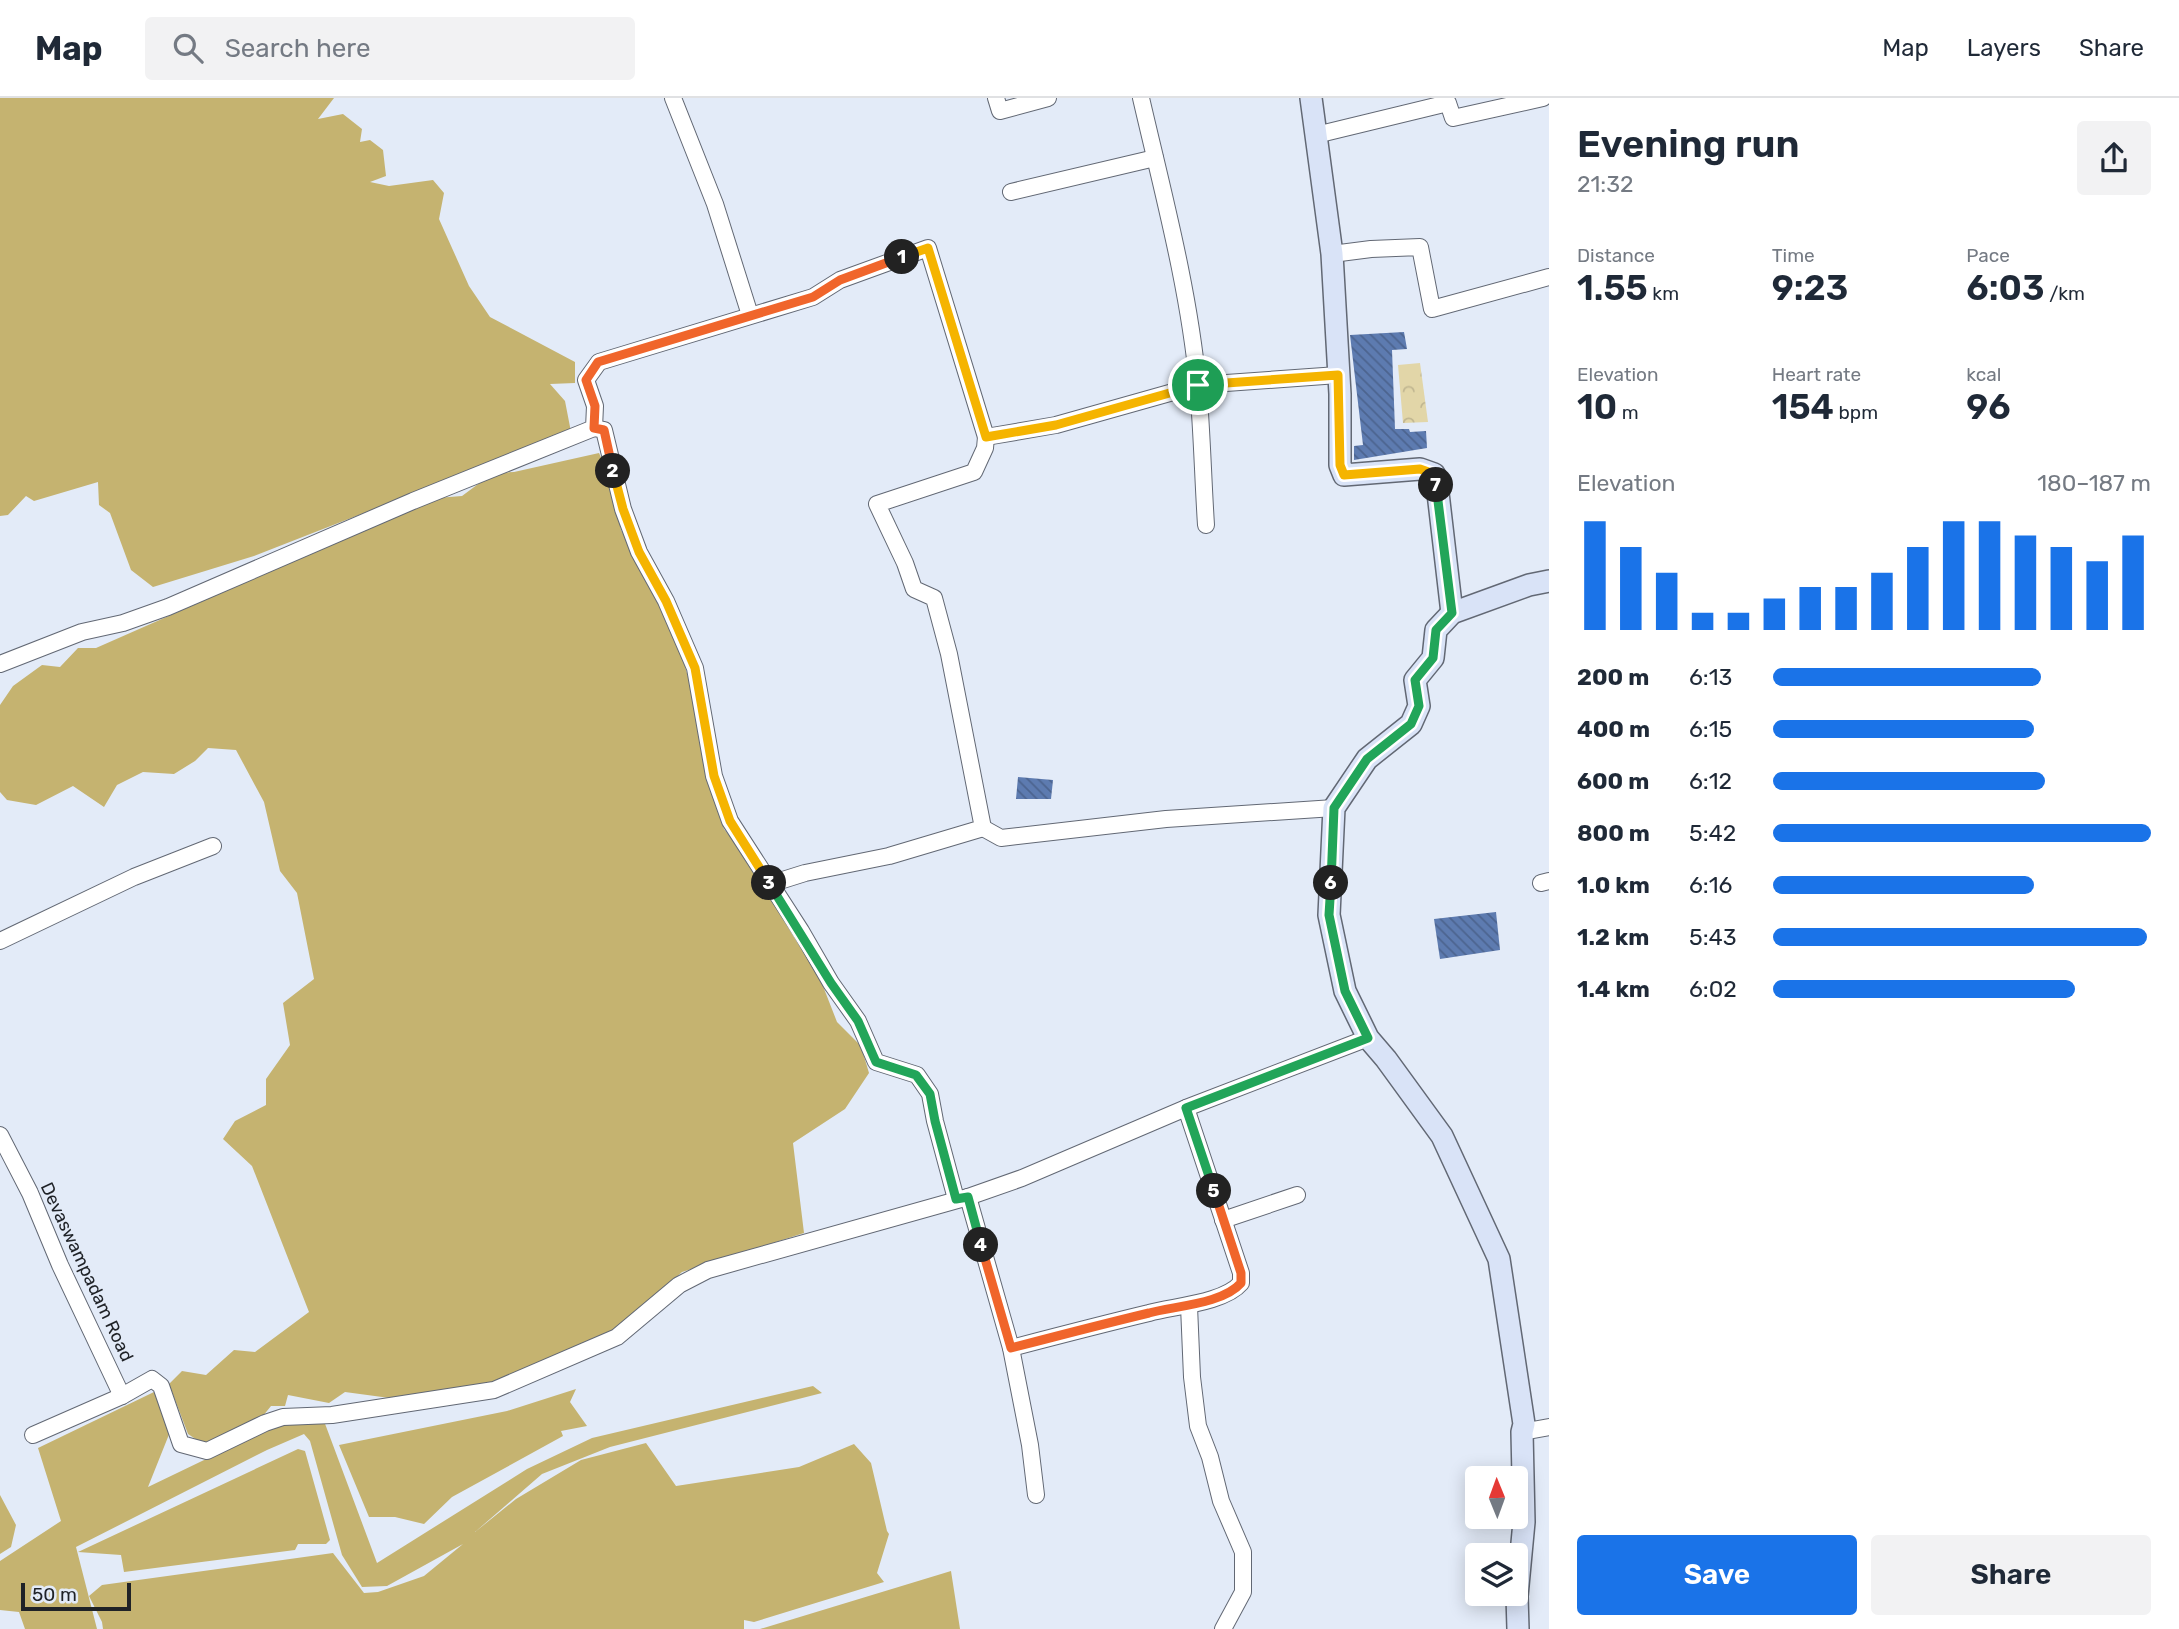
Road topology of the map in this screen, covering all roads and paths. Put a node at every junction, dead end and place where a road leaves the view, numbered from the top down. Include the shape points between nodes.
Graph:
1 (673, 98) edge
2 (996, 98) edge
3 (1048, 98) edge
4 (1141, 98) edge
5 (1311, 98) edge
6 (1543, 98) edge
7 (1316, 135) junction
8 (1155, 158) junction
9 (1011, 192) dead end
10 (1332, 254) junction
11 (1549, 277) edge
12 (750, 315) junction
13 (1338, 375) junction
14 (1198, 385) junction
15 (594, 428) junction
16 (986, 437) junction
17 (1206, 525) dead end
18 (1549, 581) edge
19 (1452, 613) junction
20 (0, 664) edge
21 (1334, 808) junction
22 (983, 828) junction
23 (213, 846) dead end
24 (770, 884) junction
25 (0, 941) edge
26 (1368, 1038) junction
27 (1186, 1108) junction
28 (0, 1135) edge
29 (1297, 1195) dead end
30 (962, 1198) junction
31 (1223, 1220) junction
32 (1189, 1306) junction
33 (1011, 1348) junction
34 (122, 1396) junction
35 (1549, 1427) edge
36 (1522, 1432) junction
37 (33, 1435) dead end
38 (1036, 1495) dead end
39 (1223, 1629) edge
40 (1518, 1629) edge

1 - 12 street via 715,204
2 - 3 street via 1000,111
4 - 8 street
5 - 7 street
6 - 7 street via 1453,118 1448,103
7 - 10 street
8 - 9 street
8 - 14 street
10 - 11 street via 1420,247 1432,309
10 - 13 street
12 - 15 street via 598,362 586,380 595,406
12 - 16 street via 813,297 840,280 928,248
13 - 14 street
13 - 19 street via 1344,475 1420,469 1434,474
14 - 16 street via 1056,425
14 - 17 street
15 - 20 street via 401,505 168,607 82,632
15 - 24 street via 604,430 631,530 695,668 714,776 730,821
16 - 22 street via 974,472 877,504 914,589 934,598
18 - 19 street
19 - 21 street via 1436,630 1433,658 1415,680 1419,706 1411,724 1367,759
21 - 22 street via 1166,819 1001,838
21 - 26 street via 1329,915 1345,991
22 - 24 street
23 - 25 street via 134,877
24 - 30 street via 858,1021 876,1062 916,1075 930,1094
26 - 27 street
26 - 36 street via 1442,1136 1499,1259 1518,1371
27 - 30 street via 1022,1178
27 - 31 street
28 - 34 street, Devaswampadam Road
29 - 31 street
30 - 33 street
30 - 34 street via 708,1270 679,1285 617,1337 494,1390 332,1415 283,1417 207,1451 181,1444 161,1386 152,1379
31 - 32 street via 1241,1283 1236,1290
32 - 33 street
32 - 39 street via 1198,1426 1221,1501 1243,1552 1242,1592
33 - 38 street
34 - 37 street
35 - 36 street
36 - 40 street via 1524,1522

